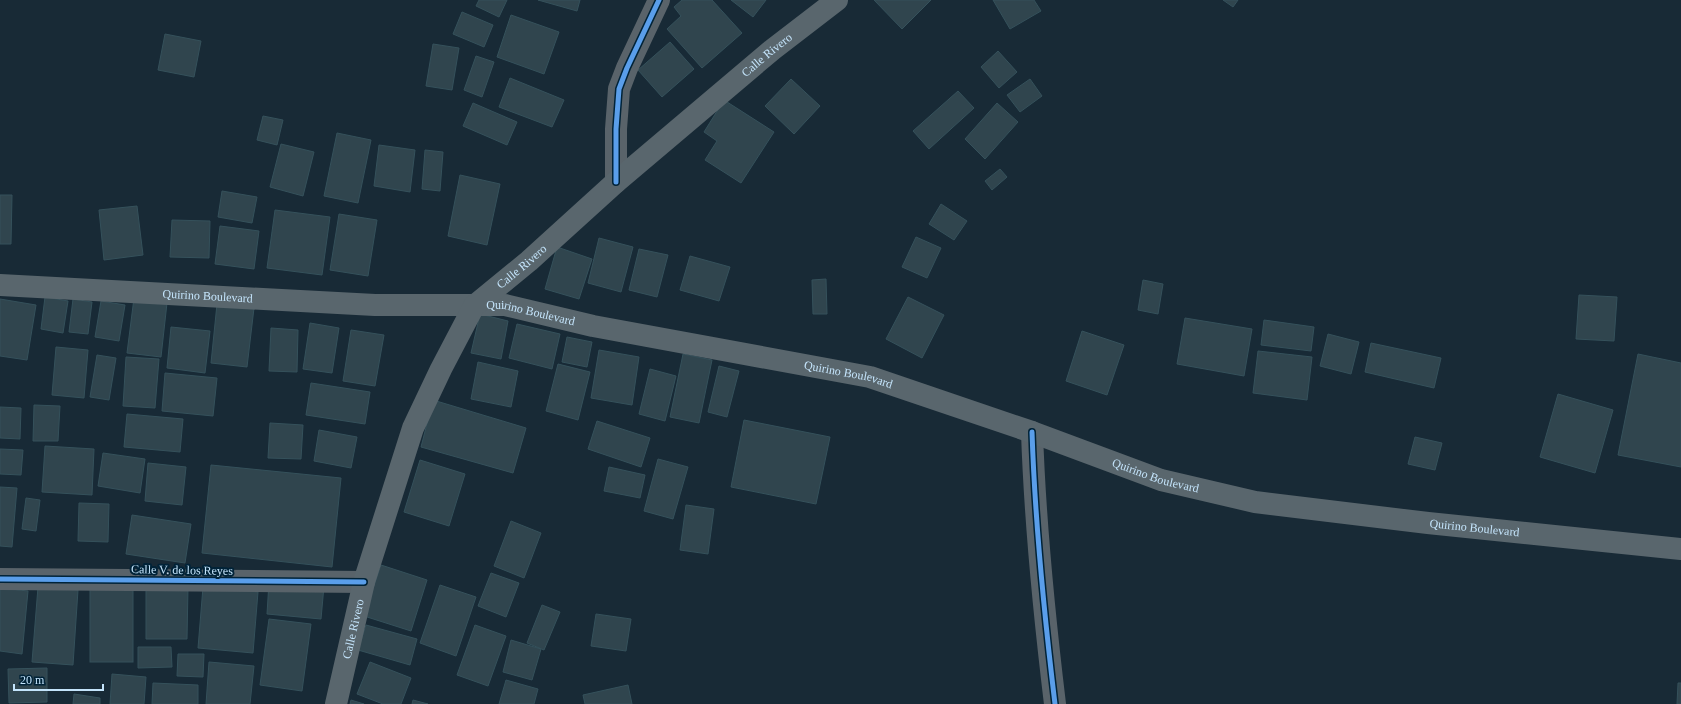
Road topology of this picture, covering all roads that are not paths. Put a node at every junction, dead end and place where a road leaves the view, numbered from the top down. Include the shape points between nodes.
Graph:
1 (659, 0) edge
2 (837, 0) edge
3 (616, 182) junction
4 (0, 285) edge
5 (474, 306) junction
6 (1032, 432) junction
7 (1681, 549) edge
8 (0, 579) edge
9 (364, 582) junction
10 (336, 704) edge
11 (1055, 704) edge

1 - 3 street via 619,89
2 - 3 main road, Calle Rivero via 772,50
3 - 5 main road, Calle Rivero via 529,261
4 - 5 main road, Quirino Boulevard via 375,305
5 - 6 main road, Quirino Boulevard via 505,305 593,326 870,377
5 - 9 main road, Calle Rivero via 413,428
6 - 7 main road, Quirino Boulevard via 1161,480 1255,502
6 - 11 street via 1045,620
8 - 9 street, Calle V. de los Reyes
9 - 10 main road, Calle Rivero

